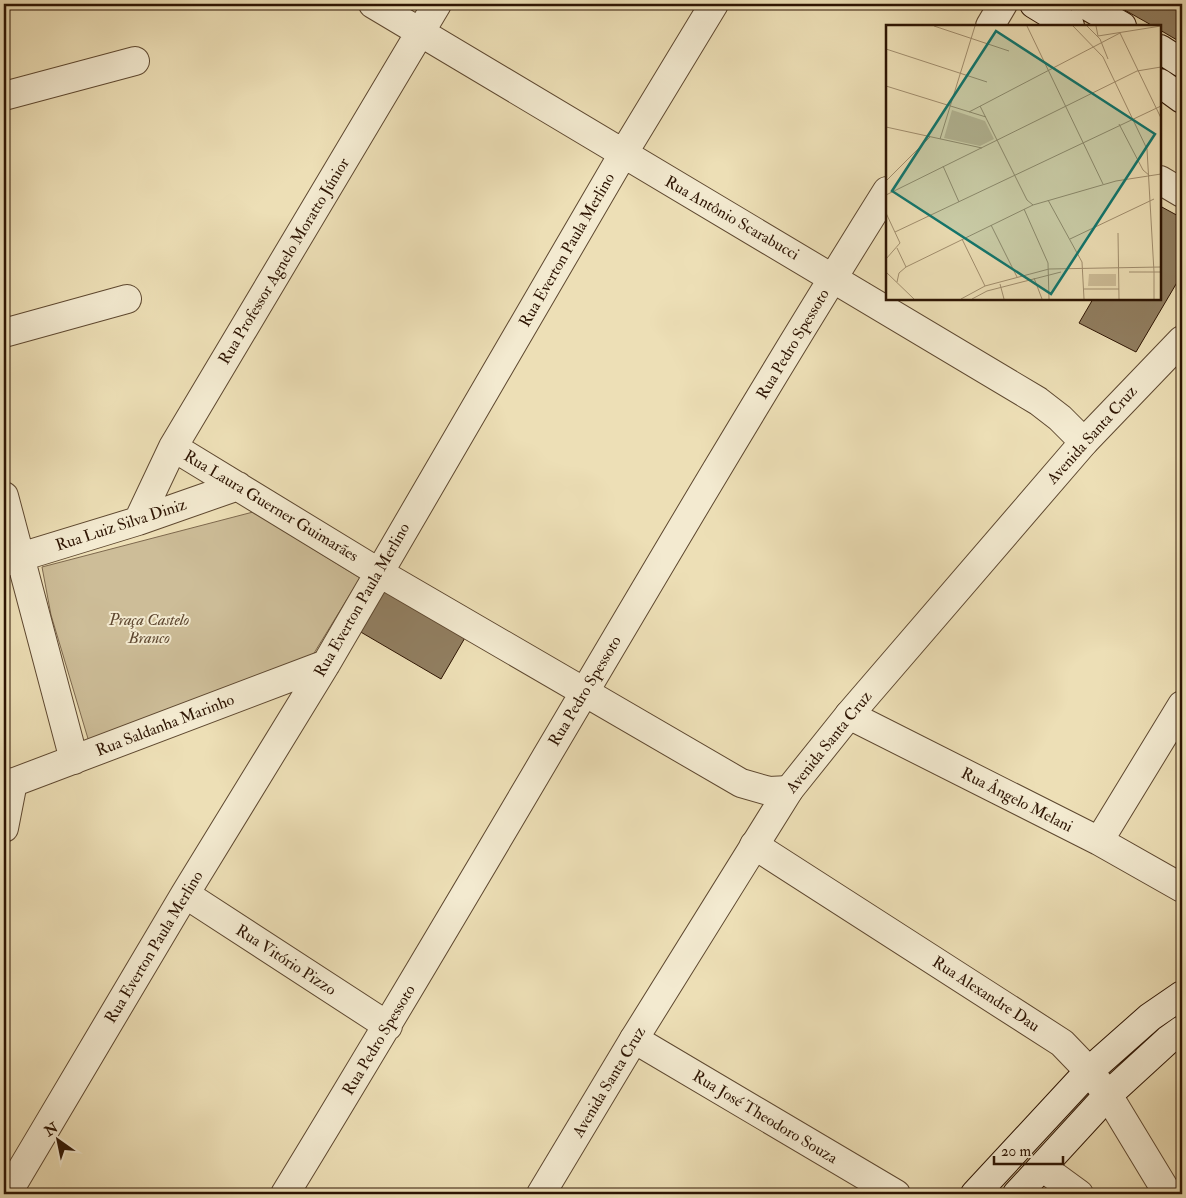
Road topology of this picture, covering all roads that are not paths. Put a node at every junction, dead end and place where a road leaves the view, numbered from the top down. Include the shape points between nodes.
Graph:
1 (373, 4) edge
2 (436, 4) edge
3 (714, 4) edge
4 (1003, 4) edge
5 (1034, 4) edge
6 (1084, 4) edge
7 (991, 25) edge
8 (1068, 25) edge
9 (1120, 25) edge
10 (420, 32) junction
11 (1161, 50) edge
12 (135, 61) dead end
13 (1182, 64) edge
14 (1161, 84) edge
15 (4, 96) edge
16 (1182, 99) edge
17 (623, 154) junction
18 (1161, 181) edge
19 (886, 192) edge
20 (1182, 193) edge
21 (833, 277) junction
22 (127, 299) dead end
23 (4, 333) edge
24 (1182, 340) edge
25 (1084, 442) junction
26 (174, 447) junction
27 (238, 486) junction
28 (4, 496) edge
29 (138, 521) junction
30 (12, 560) edge
31 (378, 572) junction
32 (326, 664) junction
33 (584, 691) junction
34 (1182, 704) edge
35 (849, 715) junction
36 (74, 760) junction
37 (8, 784) edge
38 (789, 790) junction
39 (4, 828) edge
40 (1099, 841) junction
41 (754, 845) junction
42 (1182, 888) edge
43 (185, 894) junction
44 (1182, 995) edge
45 (388, 1026) junction
46 (1182, 1030) edge
47 (634, 1039) junction
48 (1089, 1071) junction
49 (1108, 1095) junction
50 (1042, 1167) junction
51 (8, 1194) edge
52 (285, 1194) edge
53 (541, 1194) edge
54 (896, 1194) edge
55 (975, 1194) edge
56 (1016, 1194) edge
57 (1079, 1194) edge
58 (1168, 1194) edge

1 - 10 street, Rua Antônio Scarabucci
2 - 10 street, Rua Professor Agnelo Moratto Júnior
3 - 17 street, Rua Everton Paula Merlino
4 - 7 street
5 - 8 street
6 - 9 street
10 - 17 street, Rua Antônio Scarabucci
10 - 26 street, Rua Professor Agnelo Moratto Júnior
11 - 13 street
12 - 15 street
14 - 16 street
17 - 21 street, Rua Antônio Scarabucci
17 - 31 street, Rua Everton Paula Merlino
18 - 20 street
19 - 21 street, Rua Pedro Spessoto
21 - 25 street, Rua Antônio Scarabucci via 1038,401
21 - 33 street, Rua Pedro Spessoto
22 - 23 street
24 - 25 street, Avenida Santa Cruz
25 - 35 street, Avenida Santa Cruz
26 - 27 street, Rua Laura Guerner Guimarães
26 - 29 street, Rua Professor Agnelo Moratto Júnior
27 - 29 street, Rua Luiz Silva Diniz
27 - 31 street, Rua Laura Guerner Guimarães
28 - 30 street
29 - 30 street, Rua Luiz Silva Diniz
30 - 36 street
31 - 32 street, Rua Everton Paula Merlino
31 - 33 street, Rua Laura Guerner Guimarães
32 - 36 street, Rua Saldanha Marinho
32 - 43 street, Rua Everton Paula Merlino
33 - 38 street, Rua Laura Guerner Guimarães via 740,783 769,791
33 - 45 street, Rua Pedro Spessoto
34 - 40 street
35 - 38 street, Avenida Santa Cruz
35 - 40 street, Rua Ângelo Melani
36 - 37 street, Rua Saldanha Marinho
37 - 39 street
38 - 41 street, Avenida Santa Cruz
40 - 42 street, Rua Ângelo Melani
41 - 47 street, Avenida Santa Cruz
41 - 48 street, Rua Alexandre Dau via 1062,1043
43 - 45 street, Rua Vitório Pizzo
43 - 51 street, Rua Everton Paula Merlino
44 - 48 street via 1150,1017
45 - 52 street, Rua Pedro Spessoto
46 - 49 street
47 - 53 street, Avenida Santa Cruz
47 - 54 street, Rua José Theodoro Souza
48 - 49 street, Rua Alexandre Dau
48 - 55 street
49 - 50 street
49 - 58 street, Rua Alexandre Dau
50 - 56 street
50 - 57 street

